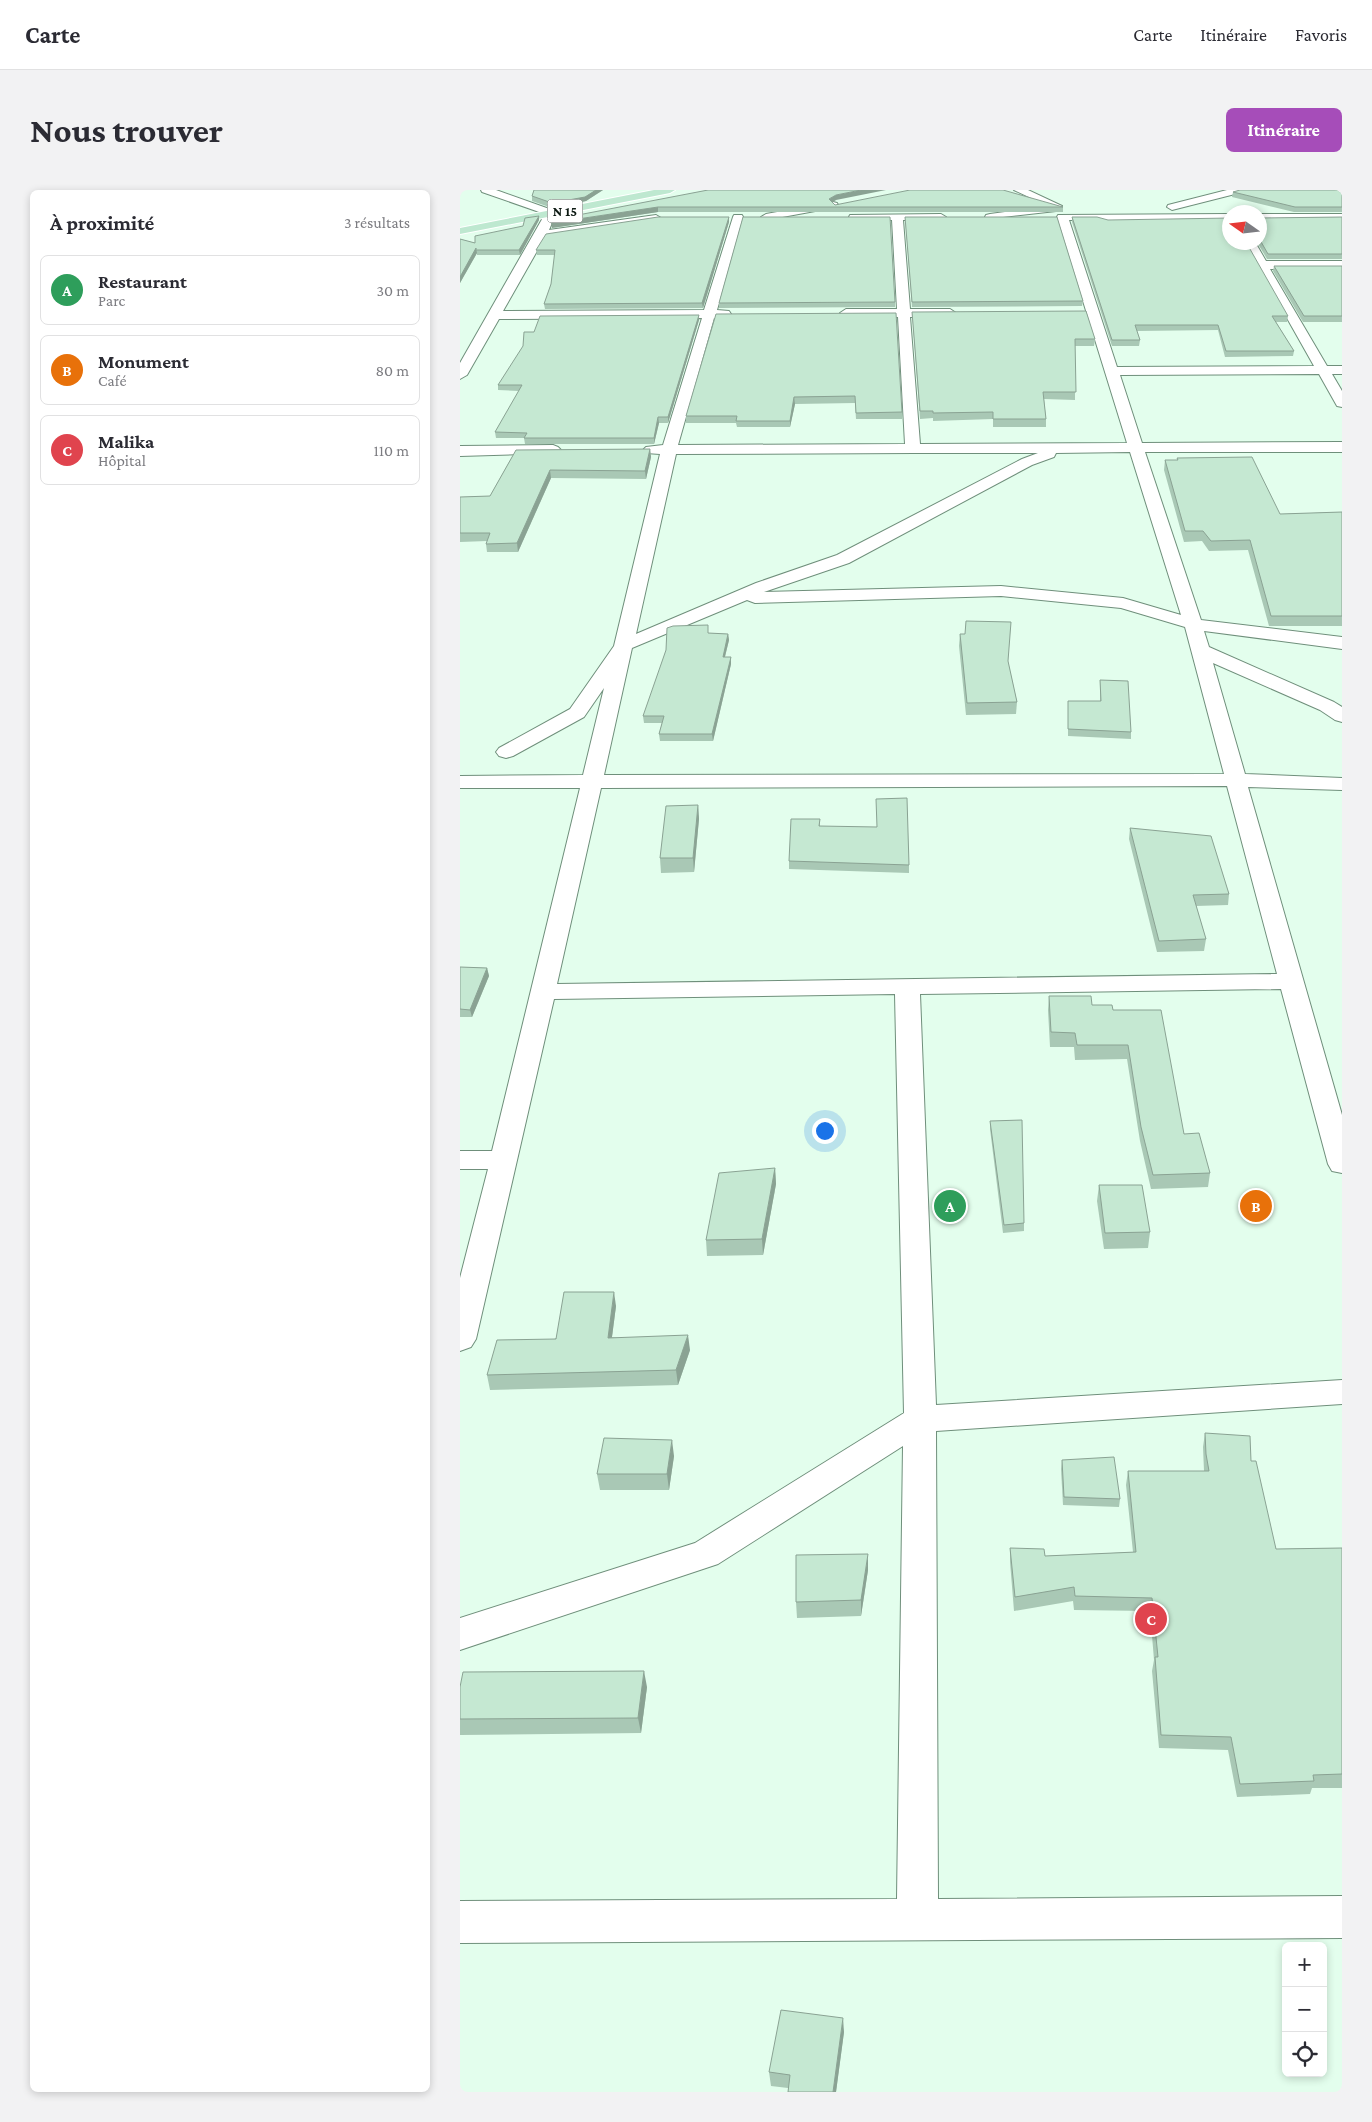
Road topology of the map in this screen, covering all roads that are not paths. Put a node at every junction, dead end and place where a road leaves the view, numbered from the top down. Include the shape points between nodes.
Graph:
1 (486, 190) edge
2 (670, 190) edge
3 (1019, 190) edge
4 (1239, 190) edge
5 (1192, 202) junction
6 (598, 204) junction
7 (841, 204) edge
8 (1163, 204) dead end
9 (1124, 206) dead end
10 (1061, 212) junction
11 (551, 213) junction
12 (747, 217) junction
13 (898, 217) junction
14 (953, 217) edge
15 (985, 217) edge
16 (1129, 217) junction
17 (1222, 217) edge
18 (1267, 217) edge
19 (1342, 217) edge
20 (460, 231) edge
21 (541, 234) junction
22 (1254, 250) edge
23 (1262, 265) junction
24 (1342, 265) edge
25 (836, 313) edge
26 (904, 313) junction
27 (963, 313) edge
28 (709, 314) junction
29 (738, 314) edge
30 (493, 316) junction
31 (467, 338) dead end
32 (480, 338) junction
33 (1323, 370) junction
34 (1342, 370) edge
35 (1111, 371) junction
36 (460, 375) edge
37 (1342, 403) edge
38 (1342, 447) edge
39 (1068, 448) junction
40 (1136, 448) junction
41 (913, 449) junction
42 (570, 450) edge
43 (639, 450) edge
44 (669, 450) junction
45 (460, 451) edge
46 (736, 598) junction
47 (1193, 624) junction
48 (1342, 643) edge
49 (624, 645) junction
50 (1200, 650) junction
51 (1342, 716) edge
52 (506, 752) dead end
53 (1236, 780) junction
54 (592, 781) junction
55 (460, 782) edge
56 (1342, 784) edge
57 (1292, 981) junction
58 (907, 987) junction
59 (543, 992) junction
60 (1340, 1154) edge
61 (460, 1160) edge
62 (504, 1160) junction
63 (460, 1339) edge
64 (1342, 1392) edge
65 (920, 1418) junction
66 (460, 1634) edge
67 (1342, 1917) edge
68 (917, 1919) junction
69 (460, 1922) edge

1 - 11 street
2 - 6 main road, N 15
3 - 10 street
4 - 5 street
5 - 8 street
5 - 16 street
6 - 11 main road, N 15
6 - 21 street via 663,218
7 - 12 street
9 - 10 street
10 - 15 street
10 - 16 street
10 - 35 street via 1087,312
11 - 20 main road, N 15
11 - 21 street
12 - 13 street
12 - 28 street
13 - 14 street
13 - 26 street
16 - 17 street
18 - 19 street
21 - 30 street
22 - 23 street
23 - 24 street
23 - 33 street
25 - 26 street
26 - 27 street
26 - 41 street
28 - 29 street
28 - 30 street
28 - 44 street
30 - 32 street
31 - 32 street
32 - 36 street
33 - 34 street
33 - 35 street
33 - 37 street
35 - 40 street
38 - 40 street
39 - 40 street
39 - 41 street
39 - 46 street via 1027,462 843,558
40 - 47 street
41 - 44 street
42 - 45 street
43 - 44 street
44 - 49 street
46 - 47 street via 1001,591 1123,603
46 - 49 street
47 - 48 street
47 - 50 street
49 - 52 street via 577,713
49 - 54 street
50 - 51 street
50 - 53 street
53 - 54 street
53 - 56 street
53 - 57 street
54 - 55 street
54 - 59 street
57 - 58 street
57 - 60 street
58 - 59 street
58 - 65 street
59 - 62 street
61 - 62 street
62 - 63 street
64 - 65 street
65 - 66 street via 706,1554
65 - 68 street
67 - 68 street
68 - 69 street

